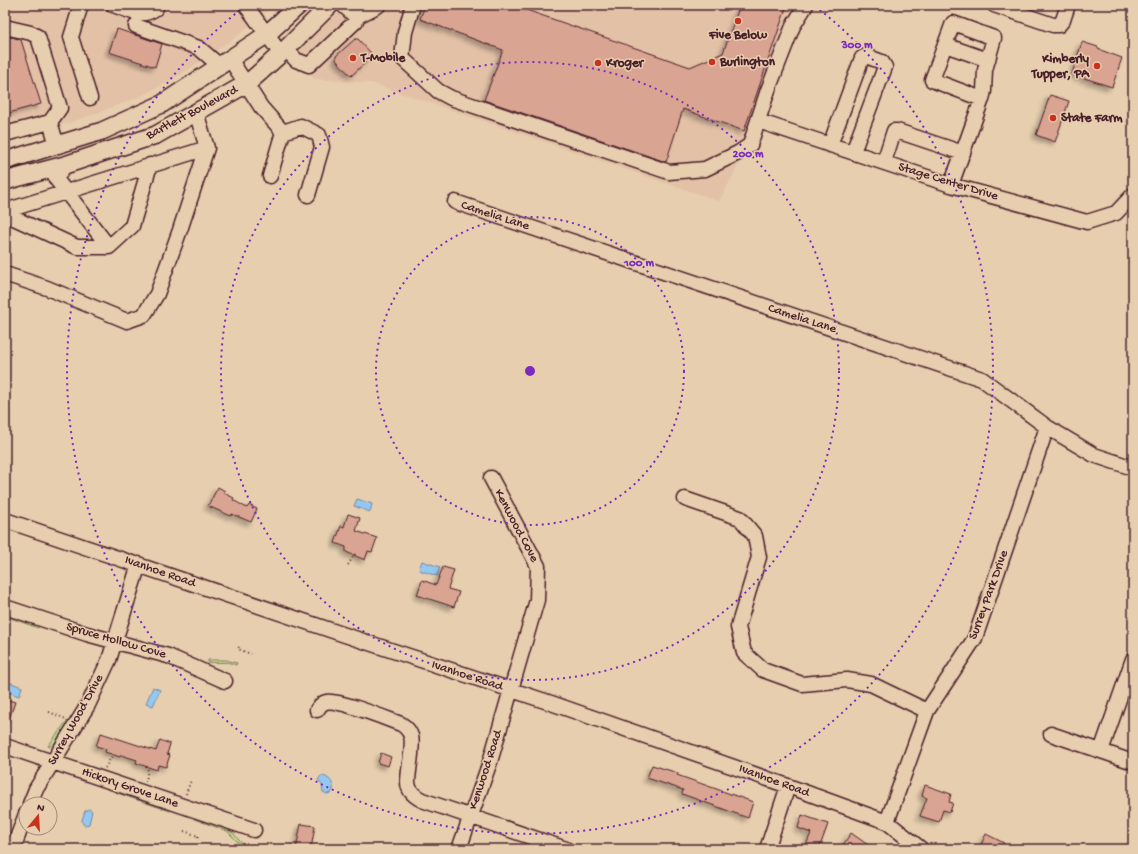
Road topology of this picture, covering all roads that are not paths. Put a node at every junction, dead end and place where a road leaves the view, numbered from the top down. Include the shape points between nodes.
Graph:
1 (81, 5) edge
2 (113, 5) edge
3 (299, 5) edge
4 (330, 5) edge
5 (343, 5) edge
6 (379, 5) edge
7 (412, 5) edge
8 (806, 5) edge
9 (996, 5) edge
10 (1068, 5) edge
11 (247, 7) dead end
12 (156, 8) dead end
13 (356, 17) junction
14 (136, 26) dead end
15 (5, 27) edge
16 (266, 35) junction
17 (945, 45) junction
18 (284, 52) junction
19 (988, 60) junction
20 (225, 62) junction
21 (246, 84) junction
22 (983, 95) junction
23 (90, 98) dead end
24 (196, 112) junction
25 (758, 121) junction
26 (50, 122) junction
27 (283, 132) junction
28 (5, 134) edge
29 (57, 145) junction
30 (830, 145) junction
31 (207, 148) junction
32 (853, 152) junction
33 (963, 153) junction
34 (5, 161) edge
35 (884, 162) junction
36 (66, 165) junction
37 (150, 165) junction
38 (270, 176) dead end
39 (5, 181) edge
40 (951, 185) junction
41 (66, 192) junction
42 (308, 195) dead end
43 (1133, 195) edge
44 (455, 202) dead end
45 (5, 211) edge
46 (5, 214) edge
47 (109, 246) junction
48 (5, 274) edge
49 (1047, 427) junction
50 (1133, 468) edge
51 (491, 478) dead end
52 (685, 499) dead end
53 (5, 520) edge
54 (139, 564) junction
55 (5, 607) edge
56 (115, 642) junction
57 (1133, 659) edge
58 (226, 681) dead end
59 (511, 690) junction
60 (317, 710) dead end
61 (928, 711) junction
62 (1051, 734) dead end
63 (5, 746) edge
64 (1101, 750) junction
65 (52, 762) junction
66 (1133, 762) edge
67 (788, 786) junction
68 (33, 796) edge
69 (471, 816) junction
70 (887, 822) junction
71 (254, 830) dead end
72 (18, 836) edge
73 (13, 849) edge
74 (459, 849) edge
75 (566, 849) edge
76 (767, 849) edge
77 (921, 849) edge

1 - 23 street via 71,37
2 - 12 street via 145,14
3 - 16 main road, Bartlett Boulevard
4 - 18 main road, Bartlett Boulevard
5 - 13 street
6 - 13 street
7 - 25 street via 402,58 438,91 669,172 705,169 738,153 750,145
8 - 25 street via 793,26
9 - 10 street via 1053,26 1059,25 1063,20
11 - 16 street
13 - 18 street via 356,21 309,65
14 - 20 street via 198,48
15 - 26 street via 38,37 60,108
16 - 18 street
16 - 20 main road, Bartlett Boulevard
17 - 19 street
17 - 19 street via 953,23 994,38
17 - 22 street via 932,80
18 - 21 main road, Bartlett Boulevard
19 - 22 street
20 - 21 street
20 - 29 main road, Bartlett Boulevard via 162,104 102,131
21 - 24 main road, Bartlett Boulevard
21 - 27 street via 261,107
22 - 33 street
24 - 31 street
24 - 36 main road, Bartlett Boulevard via 156,135
25 - 30 street, Stage Center Drive
26 - 28 street
26 - 29 street
27 - 38 street
27 - 42 street via 301,126 319,135 322,148
29 - 34 main road, Bartlett Boulevard
29 - 36 main road
30 - 32 street, Stage Center Drive
30 - 32 street via 862,58 866,56 882,62 885,67
31 - 37 street
31 - 48 street via 157,294 144,315 128,321
32 - 35 street, Stage Center Drive
33 - 35 street via 894,131
33 - 40 street
35 - 40 street, Stage Center Drive
36 - 39 main road, Bartlett Boulevard
36 - 41 street via 56,179
37 - 41 street
37 - 47 street via 132,226
40 - 43 street, Stage Center Drive via 1088,222 1116,213
41 - 45 street
41 - 47 street
44 - 49 street, Camelia Lane via 982,379
46 - 47 street via 77,247
49 - 50 street, Camelia Lane via 1094,455
49 - 61 street, Surrey Park Drive via 975,638
51 - 59 street, Kenwood Cove via 538,566 537,600
52 - 61 street via 740,518 755,536 760,557 738,627 744,653 763,670 802,684 847,680 871,684
53 - 54 street, Ivanhoe Road
54 - 56 street, Surrey Wood Drive
54 - 59 street, Ivanhoe Road
55 - 56 street, Spruce Hollow Cove
56 - 58 street, Spruce Hollow Cove via 168,656
56 - 65 street, Surrey Wood Drive via 88,705
57 - 64 street
59 - 67 street, Ivanhoe Road
59 - 69 street, Kenwood Road
60 - 69 street via 326,702 338,702 405,726 412,739 408,786 414,795
61 - 70 street, Surrey Park Drive
62 - 64 street
63 - 65 street, Hickory Grove Lane
64 - 66 street
65 - 68 street, Surrey Wood Drive
65 - 71 street, Hickory Grove Lane
67 - 70 street, Ivanhoe Road
67 - 76 street
69 - 74 street, Kenwood Road
69 - 75 street
70 - 77 street, Ivanhoe Road
72 - 73 street

